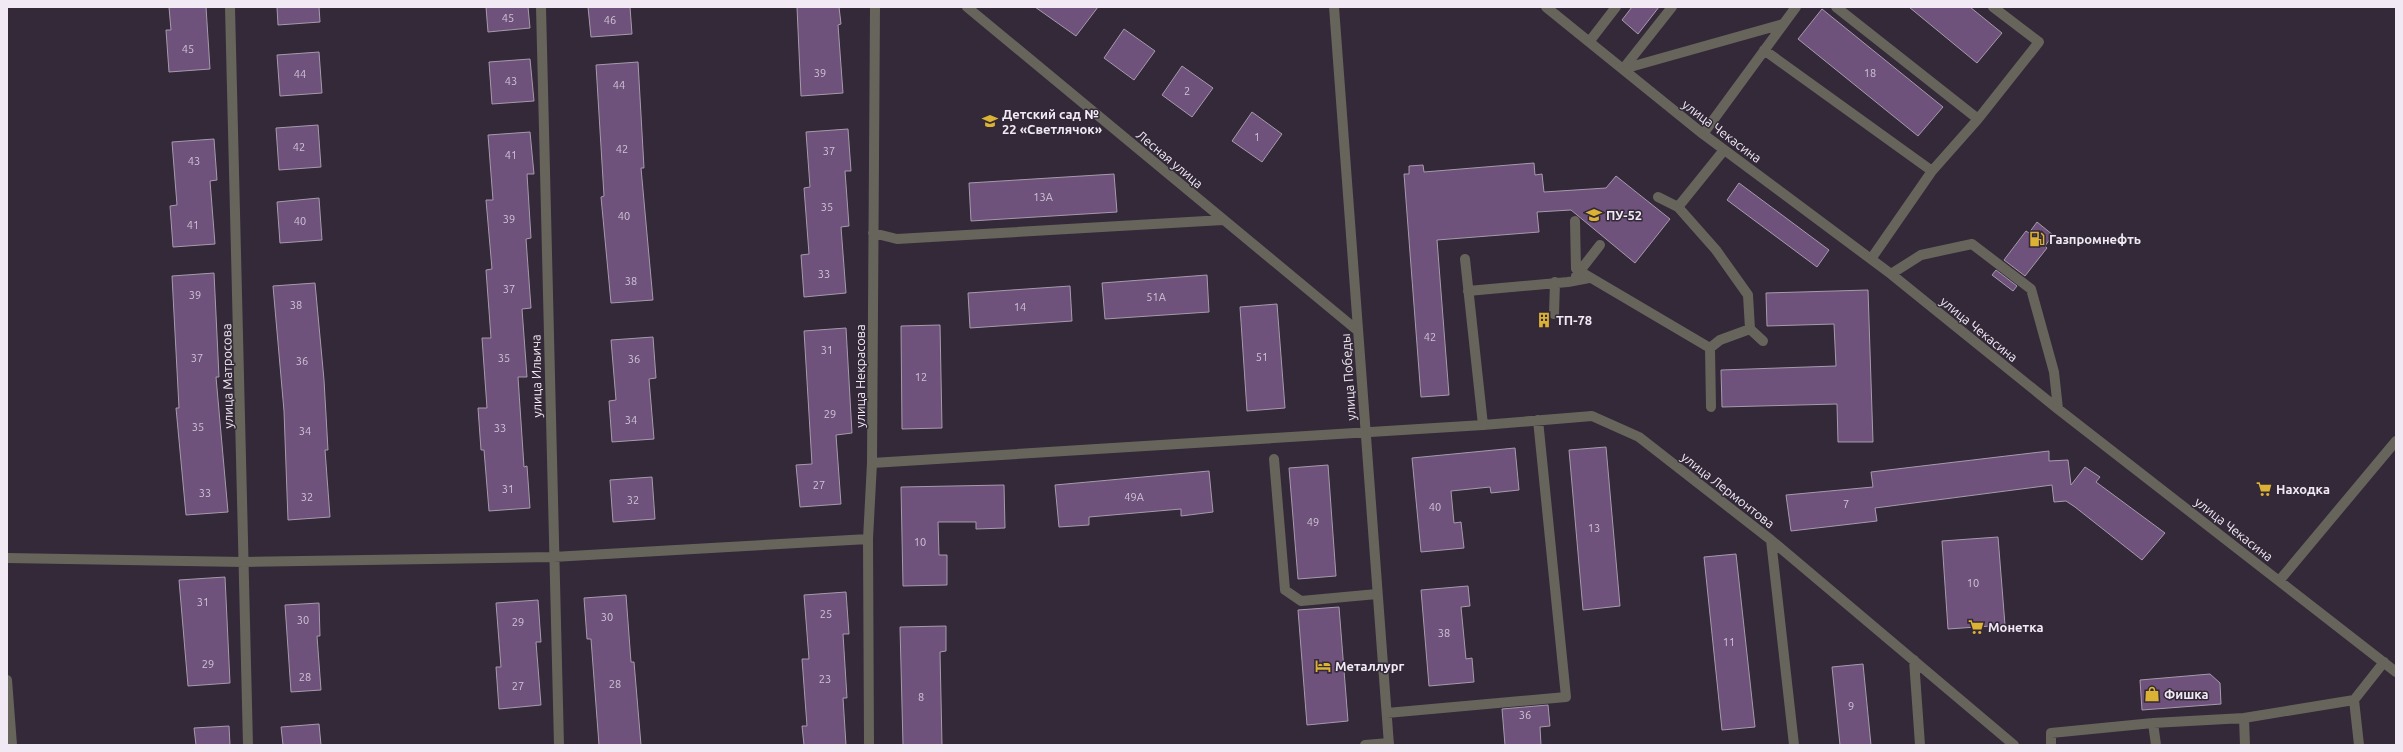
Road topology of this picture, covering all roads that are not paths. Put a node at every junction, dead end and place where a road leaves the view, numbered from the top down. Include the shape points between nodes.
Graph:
1 (230, 7) edge
2 (541, 7) edge
3 (875, 7) edge
4 (967, 7) edge
5 (1334, 7) edge
6 (1546, 7) edge
7 (1616, 7) edge
8 (1672, 7) edge
9 (1796, 7) edge
10 (1836, 7) edge
11 (1993, 7) edge
12 (1783, 24) junction
13 (1589, 42) junction
14 (1764, 50) junction
15 (1623, 69) junction
16 (1978, 119) junction
17 (1703, 134) junction
18 (1724, 150) junction
19 (1932, 171) junction
20 (1658, 197) dead end
21 (1678, 207) junction
22 (1223, 220) junction
23 (1575, 221) dead end
24 (873, 233) junction
25 (1600, 245) dead end
26 (1465, 259) dead end
27 (1871, 259) junction
28 (1891, 274) junction
29 (1584, 275) junction
30 (1555, 282) junction
31 (1468, 291) junction
32 (1554, 314) dead end
33 (1750, 329) junction
34 (1358, 331) junction
35 (1763, 341) dead end
36 (1710, 348) junction
37 (1711, 407) dead end
38 (2058, 409) junction
39 (1538, 420) junction
40 (1483, 425) junction
41 (1365, 432) junction
42 (2396, 441) edge
43 (1274, 459) dead end
44 (872, 463) junction
45 (868, 538) junction
46 (1771, 540) junction
47 (553, 557) junction
48 (7, 558) edge
49 (244, 562) junction
50 (2279, 581) junction
51 (1377, 594) junction
52 (1914, 660) junction
53 (2384, 662) junction
54 (2396, 672) edge
55 (7, 680) edge
56 (2354, 700) junction
57 (1387, 713) junction
58 (2244, 718) junction
59 (2153, 723) junction
60 (1389, 744) edge
61 (12, 745) edge
62 (248, 745) edge
63 (559, 745) edge
64 (868, 745) edge
65 (1365, 745) edge
66 (1794, 745) edge
67 (1920, 745) edge
68 (2014, 745) edge
69 (2050, 745) edge
70 (2156, 745) edge
71 (2246, 745) edge
72 (2359, 745) edge

1 - 49 street, улица Матросова
2 - 47 street, улица Ильича
3 - 24 street, улица Некрасова
4 - 22 street, Лесная улица
5 - 34 street, улица Победы
6 - 13 street, улица Чекасина
7 - 13 street
8 - 15 street
9 - 12 street
10 - 16 street
11 - 16 street via 2039,42
12 - 14 street
12 - 15 street
13 - 15 street, улица Чекасина
14 - 17 street
14 - 19 street
15 - 17 street, улица Чекасина
16 - 19 street
17 - 18 street, улица Чекасина
18 - 21 street
18 - 27 street, улица Чекасина
19 - 27 street
20 - 21 street
21 - 33 street via 1716,250 1748,295
22 - 24 street via 897,239
22 - 34 street, Лесная улица
23 - 29 street via 1576,269
24 - 44 street, улица Некрасова
25 - 29 street
26 - 31 street
27 - 28 street, улица Чекасина
28 - 38 street, улица Чекасина
28 - 38 street via 1921,254 1972,244 2031,289 2054,372
29 - 30 street via 1568,282
29 - 36 street via 1623,295
30 - 31 street
30 - 32 street
31 - 40 street
33 - 35 street
33 - 36 street via 1720,340
34 - 41 street, улица Победы
36 - 37 street
38 - 50 street, улица Чекасина
39 - 40 street, улица Лермонтова
39 - 46 street, улица Лермонтова via 1592,416 1639,437
39 - 57 street via 1566,697
40 - 41 street, улица Лермонтова
41 - 44 street, улица Лермонтова
41 - 51 street, улица Победы
42 - 50 street
43 - 51 street via 1285,590 1302,601
44 - 45 street, улица Некрасова
45 - 47 street
45 - 64 street, улица Некрасова
46 - 52 street, улица Лермонтова
46 - 66 street
47 - 49 street
47 - 63 street, улица Ильича
48 - 49 street
49 - 62 street, улица Матросова
50 - 53 street, улица Чекасина
51 - 57 street, улица Победы
52 - 67 street
52 - 68 street, улица Лермонтова
53 - 54 street, улица Чекасина
53 - 56 street
55 - 61 street
56 - 58 street
56 - 72 street
57 - 60 street, улица Победы
58 - 59 street
58 - 71 street
59 - 69 street via 2051,733
59 - 70 street
60 - 65 street

